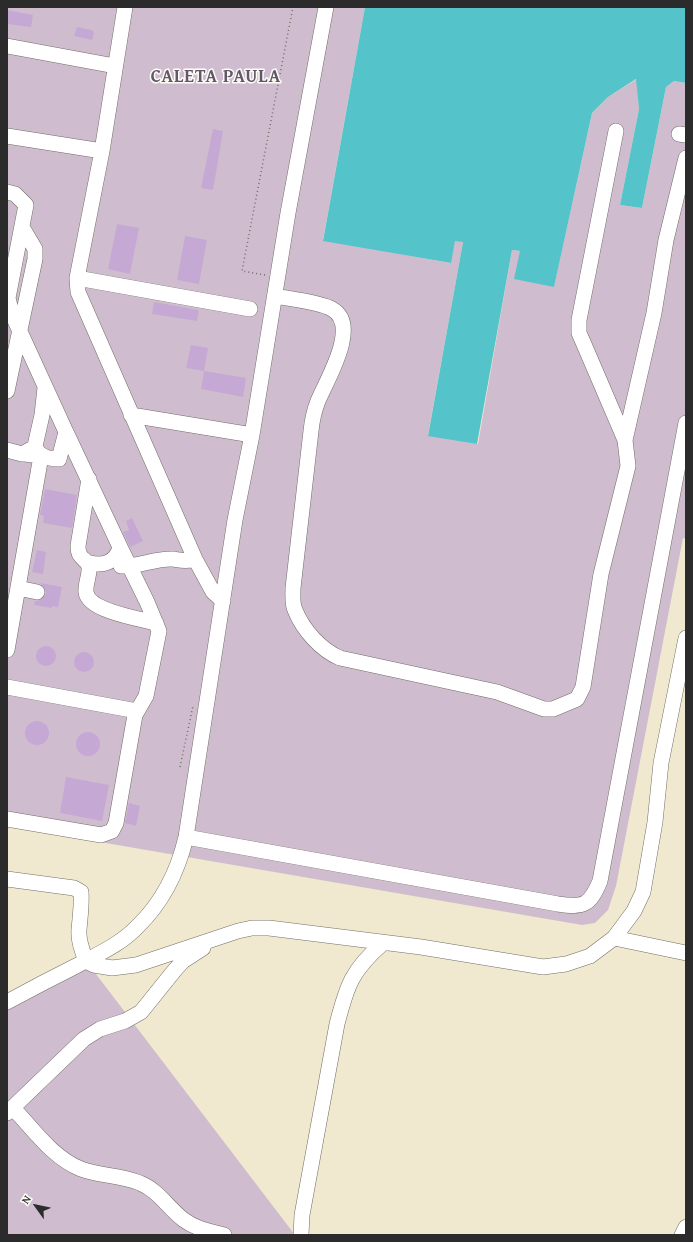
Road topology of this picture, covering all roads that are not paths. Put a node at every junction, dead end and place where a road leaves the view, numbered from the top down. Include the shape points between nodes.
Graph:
1 (125, 7) edge
2 (326, 7) edge
3 (7, 46) edge
4 (115, 66) junction
5 (616, 130) dead end
6 (7, 136) edge
7 (102, 151) junction
8 (686, 158) edge
9 (7, 192) edge
10 (22, 227) junction
11 (77, 278) junction
12 (275, 296) junction
13 (7, 302) edge
14 (250, 309) dead end
15 (20, 332) junction
16 (9, 373) edge
17 (45, 388) junction
18 (7, 391) edge
19 (42, 415) junction
20 (131, 415) junction
21 (59, 417) junction
22 (686, 423) edge
23 (66, 432) junction
24 (252, 435) junction
25 (625, 440) junction
26 (7, 450) edge
27 (34, 452) junction
28 (89, 479) junction
29 (120, 547) junction
30 (195, 559) junction
31 (87, 562) junction
32 (102, 564) junction
33 (130, 566) junction
34 (18, 588) junction
35 (37, 592) dead end
36 (146, 600) junction
37 (224, 601) junction
38 (135, 617) junction
39 (156, 623) junction
40 (9, 627) edge
41 (686, 638) edge
42 (7, 650) edge
43 (7, 687) edge
44 (137, 711) junction
45 (7, 819) edge
46 (186, 837) junction
47 (7, 879) edge
48 (219, 937) junction
49 (614, 938) junction
50 (383, 943) junction
51 (686, 953) edge
52 (86, 960) junction
53 (7, 1002) edge
54 (10, 1111) edge
55 (686, 1227) edge
56 (224, 1235) edge
57 (301, 1235) edge
58 (682, 1235) edge

1 - 4 lane
2 - 12 lane
3 - 4 lane
4 - 7 lane
5 - 25 lane via 579,327 582,342
6 - 7 lane
7 - 11 lane
8 - 25 lane via 666,240 654,313
9 - 10 lane via 15,194 25,202
10 - 13 lane
10 - 15 lane via 35,249
11 - 14 lane
11 - 20 lane via 78,292
12 - 24 lane
12 - 25 lane via 331,309 339,315 342,330 342,344 337,360 313,416 293,588 294,609 301,621 322,648 340,658 497,692 544,709 560,707 577,699 583,687 602,574 628,466
13 - 15 lane
15 - 16 lane
15 - 17 lane
16 - 18 lane
17 - 19 lane
17 - 21 lane
19 - 21 lane via 49,413
19 - 27 lane
20 - 24 lane
20 - 30 lane
21 - 23 lane
22 - 46 lane via 603,867 598,887 589,902 573,906 558,904
23 - 27 lane via 59,459
23 - 28 lane
24 - 37 lane via 235,520
26 - 27 lane
27 - 34 lane
28 - 29 lane
28 - 31 lane via 78,546 80,554
29 - 32 lane via 115,557
29 - 33 lane
30 - 33 lane via 161,560
30 - 37 lane via 213,592
31 - 32 lane
31 - 38 lane via 86,591 91,601 110,611
32 - 33 lane
33 - 36 lane
34 - 35 lane
34 - 40 lane
36 - 38 lane
36 - 39 lane
37 - 46 lane
38 - 39 lane
39 - 44 lane via 159,631 146,696
40 - 42 lane
41 - 49 lane via 661,762 655,822 643,892 634,911
43 - 44 lane
44 - 45 lane via 116,823 112,831 101,835
46 - 52 lane via 171,882 158,903 137,928 116,944
47 - 52 lane via 74,888 81,892 79,936
48 - 50 lane via 252,928 270,928
48 - 52 lane via 136,965 112,968 94,965
48 - 54 lane via 183,961 141,1012 84,1039
49 - 50 lane via 590,956 566,964 543,967
49 - 51 lane
50 - 57 lane via 364,959 353,975 343,1002 302,1214
52 - 53 lane
54 - 56 lane via 57,1154 81,1169 140,1183 152,1190 186,1221 198,1228
55 - 58 lane

